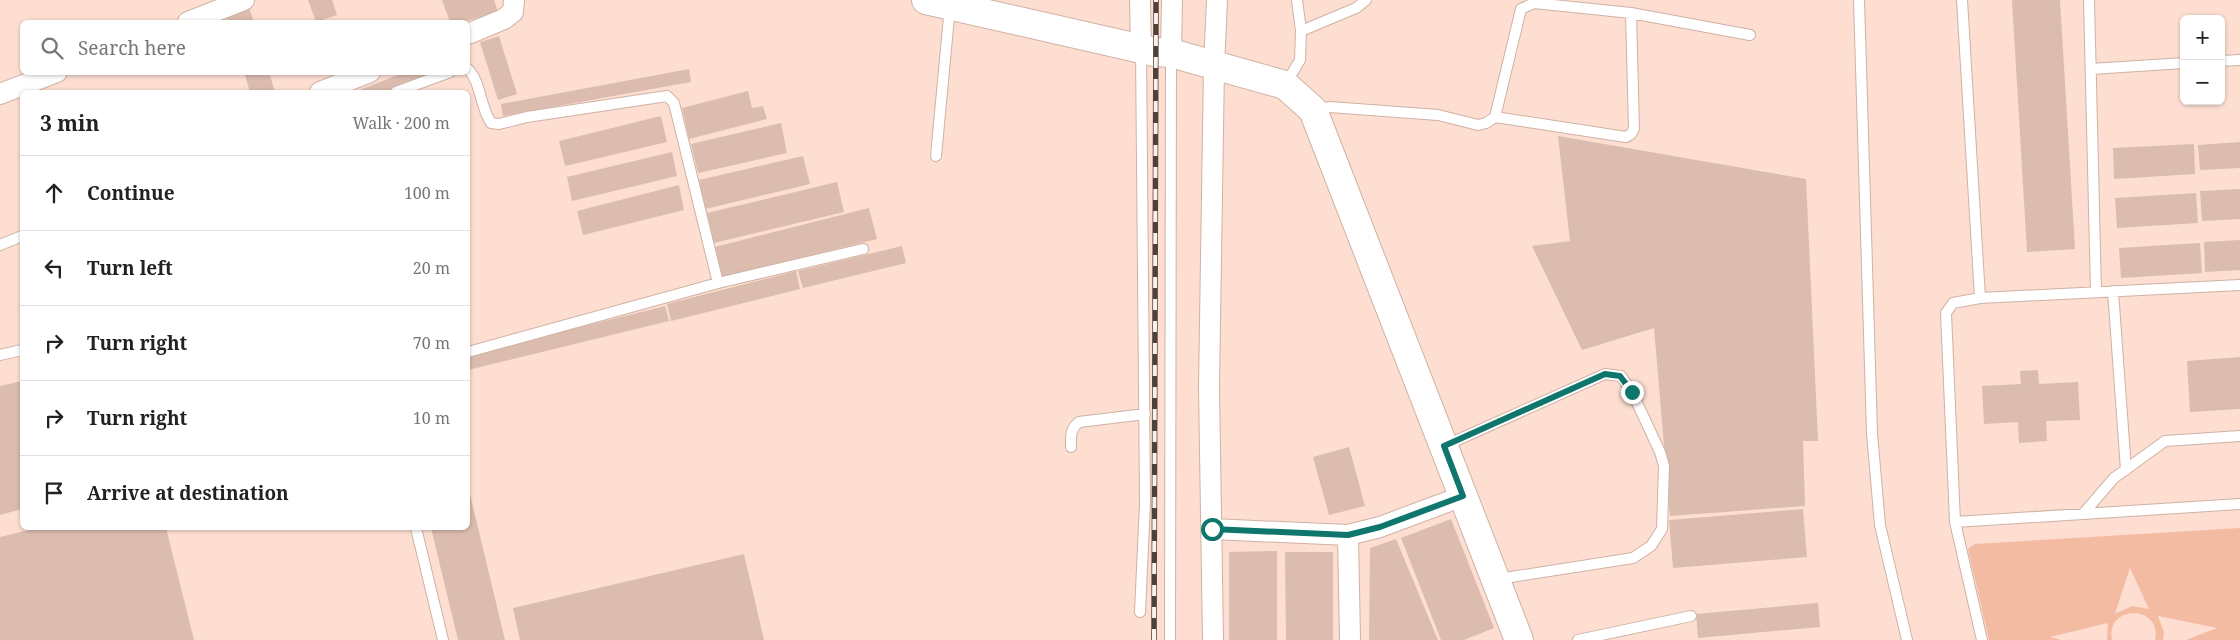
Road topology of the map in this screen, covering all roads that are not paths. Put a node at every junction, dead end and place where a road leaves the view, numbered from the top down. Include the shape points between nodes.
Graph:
1 (244, 0) edge
2 (514, 0) edge
3 (1140, 0) edge
4 (1172, 0) edge
5 (1217, 0) edge
6 (1297, 0) edge
7 (1366, 0) edge
8 (1859, 0) edge
9 (1962, 0) edge
10 (2089, 0) edge
11 (938, 3) edge
12 (1631, 13) junction
13 (193, 20) edge
14 (1301, 31) junction
15 (470, 33) edge
16 (1750, 35) dead end
17 (1140, 48) junction
18 (1171, 53) junction
19 (2240, 60) edge
20 (2225, 61) edge
21 (2180, 63) edge
22 (1214, 66) junction
23 (2091, 69) junction
24 (470, 72) edge
25 (49, 75) edge
26 (362, 75) edge
27 (442, 75) edge
28 (1285, 85) junction
29 (325, 90) edge
30 (401, 90) edge
31 (0, 94) edge
32 (1312, 110) junction
33 (1495, 117) junction
34 (936, 156) dead end
35 (20, 237) edge
36 (0, 245) edge
37 (863, 249) dead end
38 (718, 283) junction
39 (2240, 285) edge
40 (2113, 291) junction
41 (2096, 292) junction
42 (1980, 298) junction
43 (20, 350) edge
44 (470, 351) edge
45 (0, 355) edge
46 (1145, 414) junction
47 (2240, 436) edge
48 (1444, 446) junction
49 (1071, 447) dead end
50 (2126, 470) junction
51 (1463, 496) junction
52 (2240, 504) edge
53 (2083, 514) junction
54 (1955, 522) junction
55 (1212, 529) junction
56 (416, 530) edge
57 (1348, 535) junction
58 (1496, 580) junction
59 (1140, 612) dead end
60 (1691, 616) dead end
61 (443, 640) edge
62 (1170, 640) edge
63 (1213, 640) edge
64 (1350, 640) edge
65 (1519, 640) edge
66 (1578, 640) edge
67 (1907, 640) edge
68 (1982, 640) edge

1 - 13 street
2 - 15 street via 513,12 504,20
3 - 17 street
4 - 18 street
5 - 22 street
6 - 14 lane
7 - 14 lane via 1356,8
8 - 67 lane via 1872,432 1880,525
9 - 42 lane
10 - 23 lane
11 - 17 street
11 - 34 lane
12 - 16 lane
12 - 33 lane via 1534,3 1526,5 1521,9
12 - 33 lane via 1634,129 1631,134 1626,137
14 - 28 lane via 1300,60
17 - 18 street
17 - 46 lane
18 - 22 street
18 - 62 lane
19 - 20 lane
21 - 23 lane
22 - 28 street
22 - 55 street via 1209,387
23 - 41 lane
24 - 38 lane via 486,115 491,123 499,124 667,96 674,103
25 - 31 street
26 - 29 street
27 - 30 lane
28 - 32 street
32 - 33 lane via 1330,107 1438,115 1478,125
32 - 48 street
35 - 36 lane
37 - 38 lane
38 - 44 lane
39 - 40 lane
40 - 41 lane
40 - 50 lane
41 - 42 lane
42 - 54 lane via 1953,303 1946,312
43 - 45 lane
46 - 49 lane via 1079,422 1071,432
46 - 59 lane
47 - 50 lane via 2166,441
48 - 51 street
48 - 58 lane via 1605,374 1620,376 1632,392 1660,452 1664,466 1662,529 1651,546 1632,558
50 - 53 lane via 2114,478
51 - 57 street via 1380,527
51 - 58 street
52 - 53 lane
53 - 54 lane
54 - 68 lane
55 - 57 street
55 - 63 street
56 - 61 lane
57 - 64 street
58 - 65 street
60 - 66 lane

